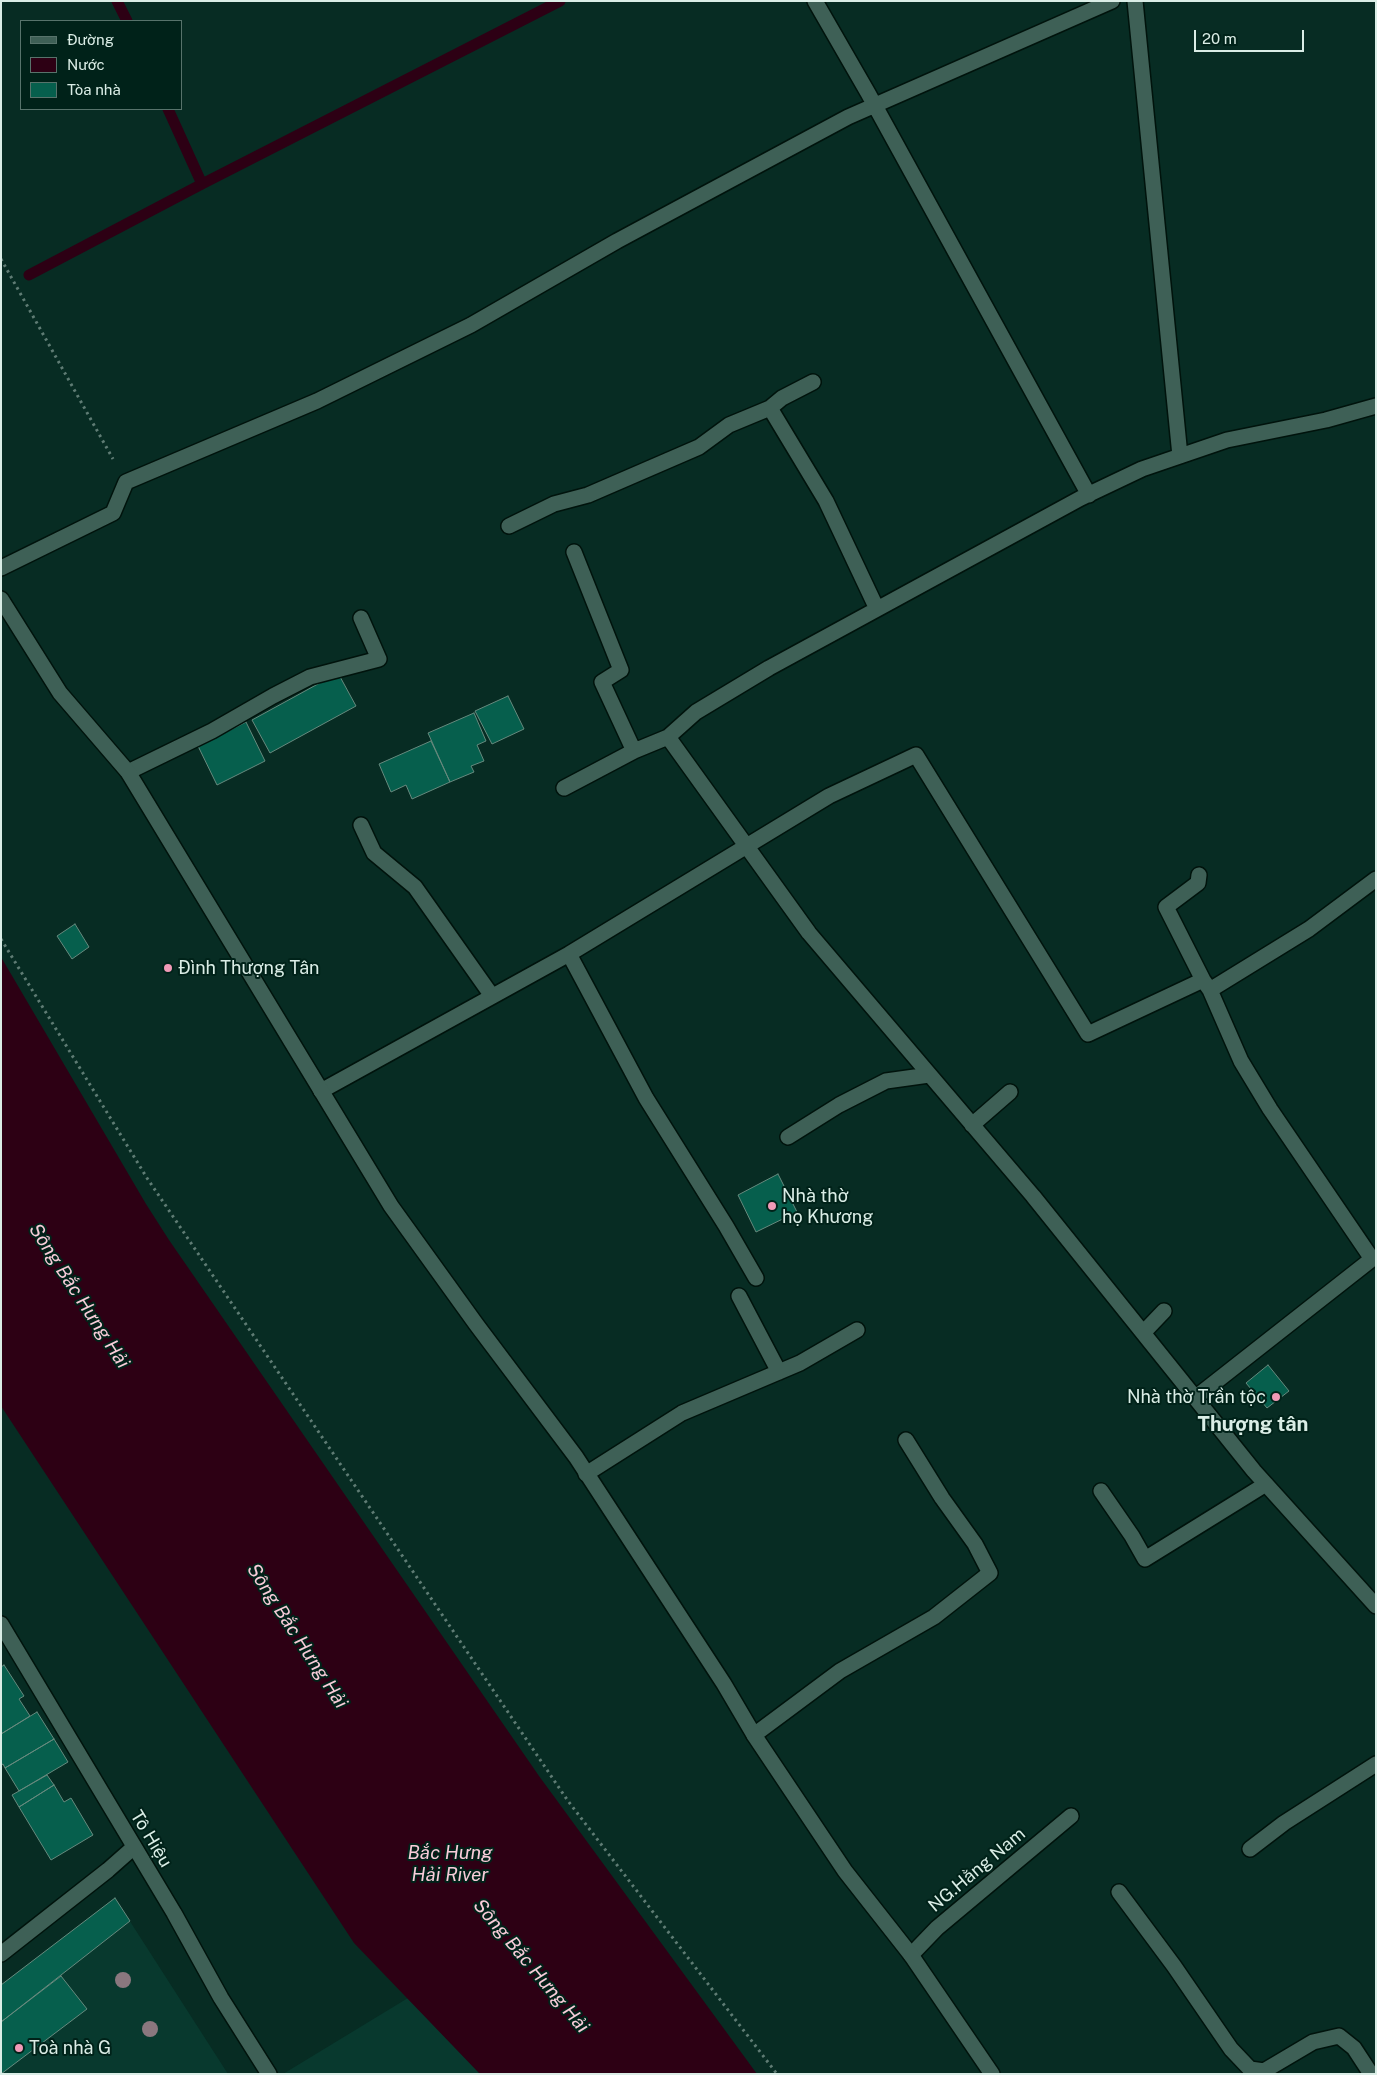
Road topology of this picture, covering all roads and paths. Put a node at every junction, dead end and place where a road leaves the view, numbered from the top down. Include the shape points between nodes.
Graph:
1 (815, 1) edge
2 (1112, 1) edge
3 (1135, 1) edge
4 (875, 105) junction
5 (1, 259) edge
6 (813, 382) dead end
7 (1376, 406) edge
8 (770, 408) junction
9 (1180, 456) junction
10 (126, 482) junction
11 (1089, 495) junction
12 (509, 526) dead end
13 (574, 552) dead end
14 (1, 568) edge
15 (1, 599) edge
16 (878, 609) junction
17 (361, 618) dead end
18 (668, 737) junction
19 (634, 751) junction
20 (128, 772) junction
21 (564, 788) dead end
22 (361, 825) dead end
23 (746, 846) junction
24 (1199, 875) dead end
25 (1376, 879) edge
26 (1, 939) edge
27 (569, 954) junction
28 (1206, 985) junction
29 (492, 996) junction
30 (929, 1074) junction
31 (321, 1091) junction
32 (1010, 1092) dead end
33 (972, 1125) junction
34 (788, 1137) dead end
35 (1374, 1257) edge
36 (756, 1278) dead end
37 (739, 1296) dead end
38 (1164, 1311) dead end
39 (857, 1330) dead end
40 (1143, 1333) junction
41 (779, 1372) junction
42 (1195, 1398) junction
43 (906, 1440) dead end
44 (586, 1474) junction
45 (1266, 1484) junction
46 (1101, 1491) dead end
47 (1376, 1606) edge
48 (1, 1624) edge
49 (754, 1734) junction
50 (1376, 1764) edge
51 (1071, 1816) dead end
52 (134, 1847) junction
53 (1250, 1849) dead end
54 (1119, 1892) dead end
55 (1, 1954) edge
56 (911, 1955) junction
57 (269, 2074) edge
58 (777, 2074) edge
59 (992, 2074) edge
60 (1371, 2074) edge

1 - 4 street
2 - 4 street
3 - 9 street
4 - 10 street via 617,241 471,325 317,401
4 - 11 street
5 - 10 path
6 - 8 street
7 - 9 street via 1326,420 1227,440
8 - 12 street via 729,425 699,447 588,495 554,504
8 - 16 street via 826,501
9 - 11 street via 1142,469
10 - 14 street via 113,513
11 - 16 street
13 - 19 street via 621,670 602,682
15 - 20 street via 60,693
16 - 18 street via 696,712
17 - 20 street via 379,659 310,677 212,731
18 - 19 street
18 - 23 street
19 - 21 street
20 - 31 street
22 - 29 street via 374,853 415,886
23 - 27 street
23 - 28 street via 829,796 916,755 1088,1034
23 - 30 street via 808,933
24 - 28 street via 1198,883 1166,907
25 - 28 street via 1309,928
26 - 58 path via 146,1178 568,1801
27 - 29 street
27 - 36 street via 646,1098
28 - 35 street via 1242,1061 1270,1109
29 - 31 street
30 - 33 street
30 - 34 street via 886,1081
31 - 44 street via 391,1206
32 - 33 street
33 - 40 street
35 - 42 street
37 - 41 street
38 - 40 street
39 - 41 street
40 - 42 street
41 - 44 street via 682,1413
42 - 45 street
43 - 49 street via 975,1544 990,1573 934,1617 840,1671
44 - 49 street
45 - 46 street via 1145,1559
45 - 47 street
48 - 52 street, Tô Hiệu
49 - 56 street via 845,1871
50 - 53 street via 1284,1823
51 - 56 street, NG.Hằng Nam via 937,1928
52 - 55 street
52 - 57 street, Tô Hiệu
54 - 60 street via 1231,2049 1250,2069 1264,2071 1313,2042 1339,2036 1354,2048
56 - 59 street

